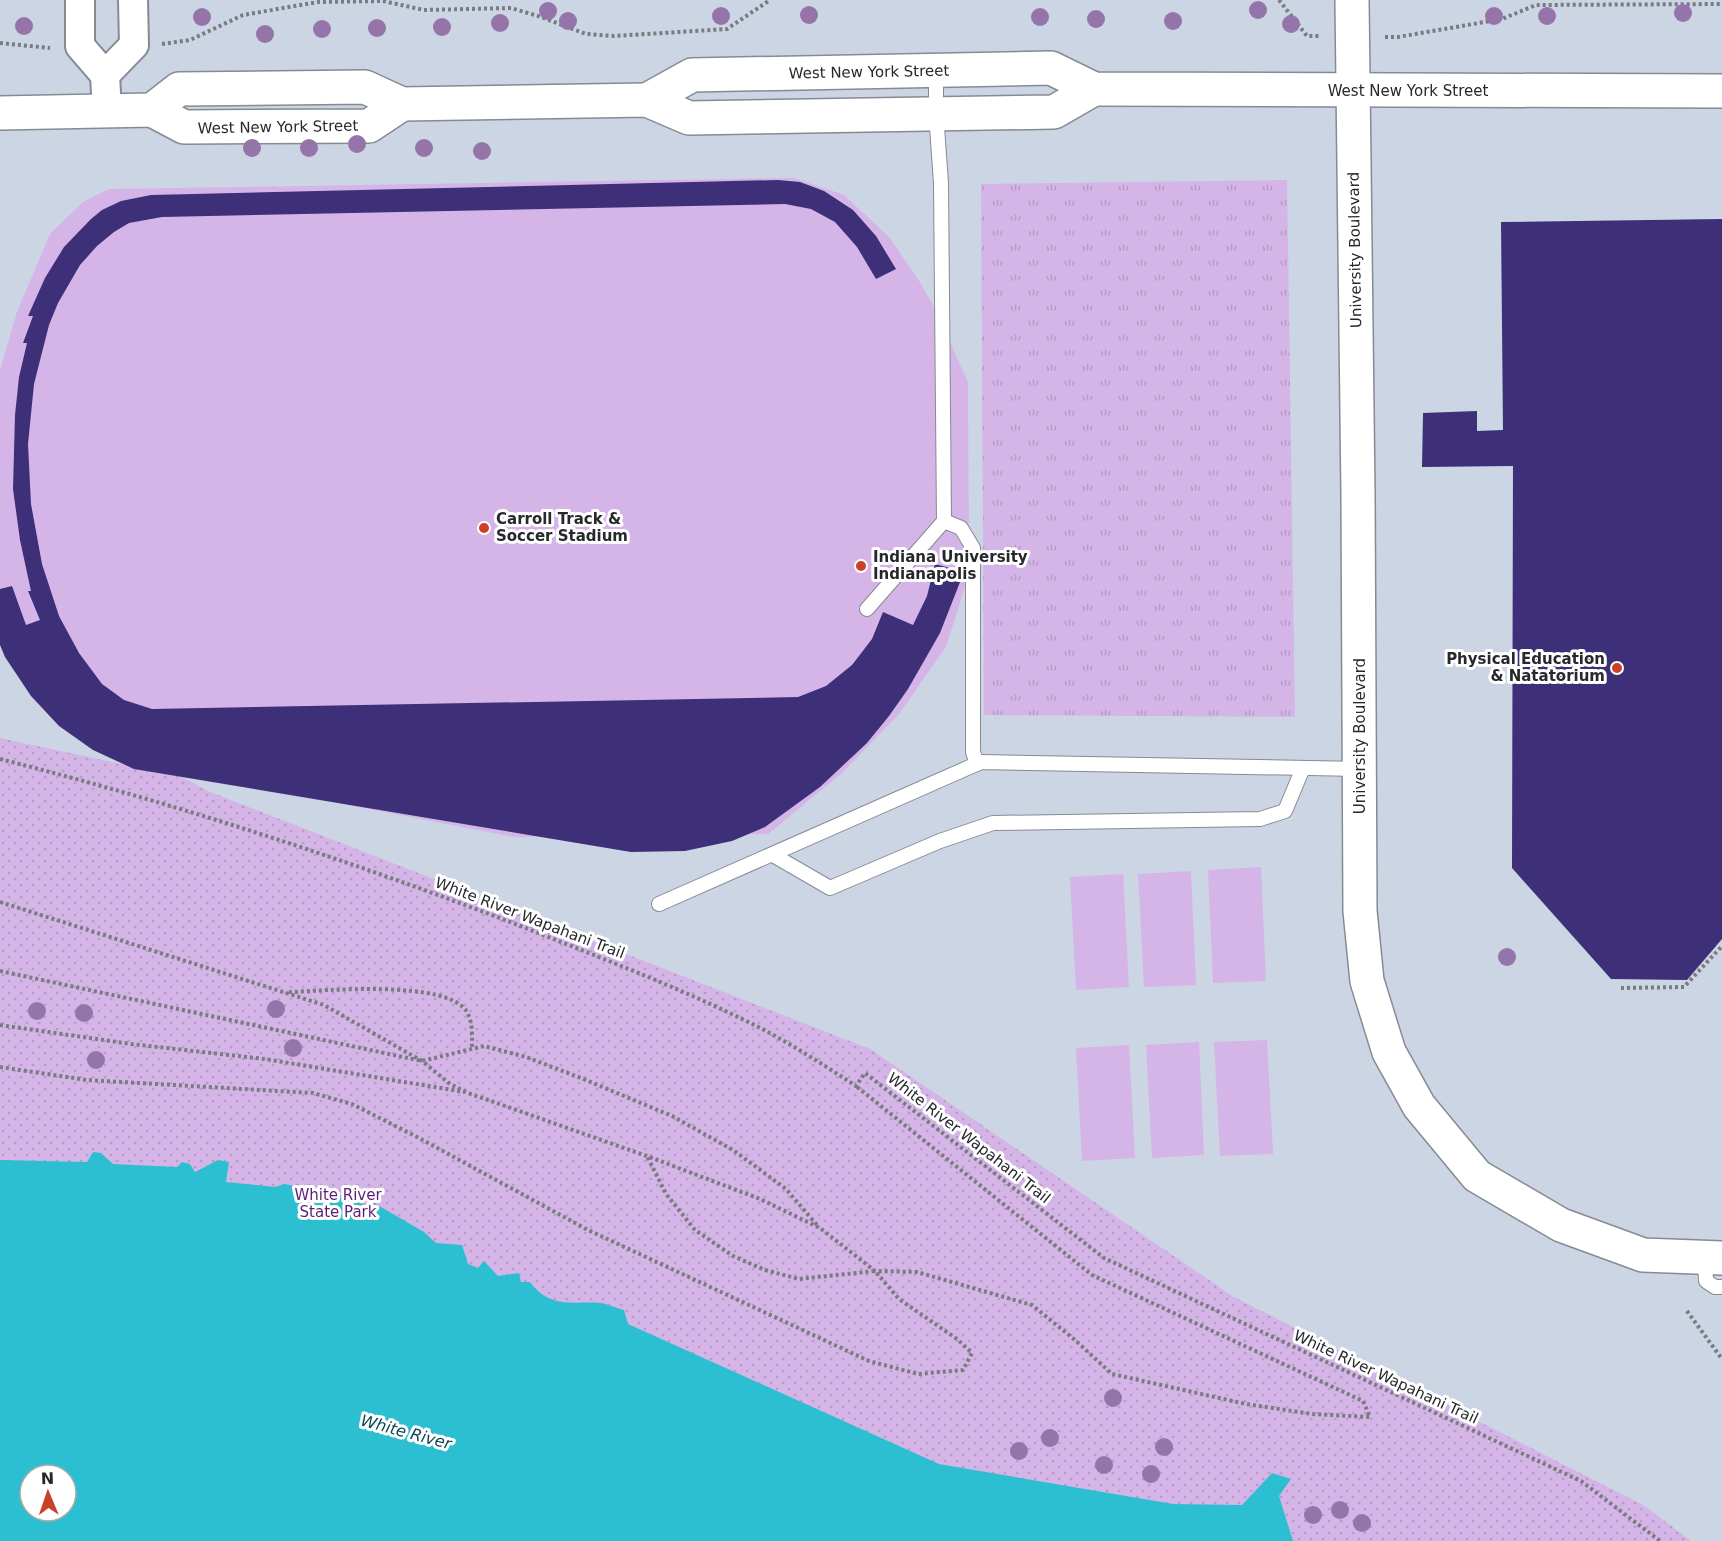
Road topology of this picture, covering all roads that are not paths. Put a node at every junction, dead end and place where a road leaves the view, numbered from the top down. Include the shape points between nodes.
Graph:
1 (80, 0) edge
2 (133, 0) edge
3 (1352, 0) edge
4 (936, 71) junction
5 (105, 75) junction
6 (1094, 89) junction
7 (1353, 91) junction
8 (1722, 91) edge
9 (647, 100) junction
10 (107, 111) junction
11 (0, 113) edge
12 (936, 113) junction
13 (944, 520) junction
14 (867, 609) dead end
15 (977, 764) junction
16 (1303, 768) junction
17 (1360, 768) junction
18 (773, 855) junction
19 (659, 904) dead end
20 (1714, 1259) edge
21 (1722, 1287) edge

1 - 5 street via 81,46
2 - 5 street via 134,45
3 - 7 main road, University Boulevard
4 - 6 main road, West New York Street via 1051,68
4 - 9 main road, West New York Street via 692,75
4 - 12 lane
5 - 10 street
6 - 7 main road, West New York Street
6 - 12 main road, West New York Street via 1054,112
7 - 8 main road, West New York Street
7 - 17 main road, University Boulevard
9 - 10 main road, West New York Street via 402,104 369,126 184,128 152,110
9 - 12 main road, West New York Street via 689,118
10 - 11 main road, West New York Street
12 - 13 lane via 941,183
13 - 14 lane
13 - 15 lane via 961,528 973,548 973,752
15 - 16 lane
15 - 18 lane
16 - 17 lane
16 - 18 lane via 1285,812 1260,819 993,823 939,841 830,888
17 - 20 main road, University Boulevard via 1360,910 1367,981 1389,1052 1419,1106 1477,1176 1561,1225 1643,1255
18 - 19 lane
20 - 21 lane via 1707,1281

